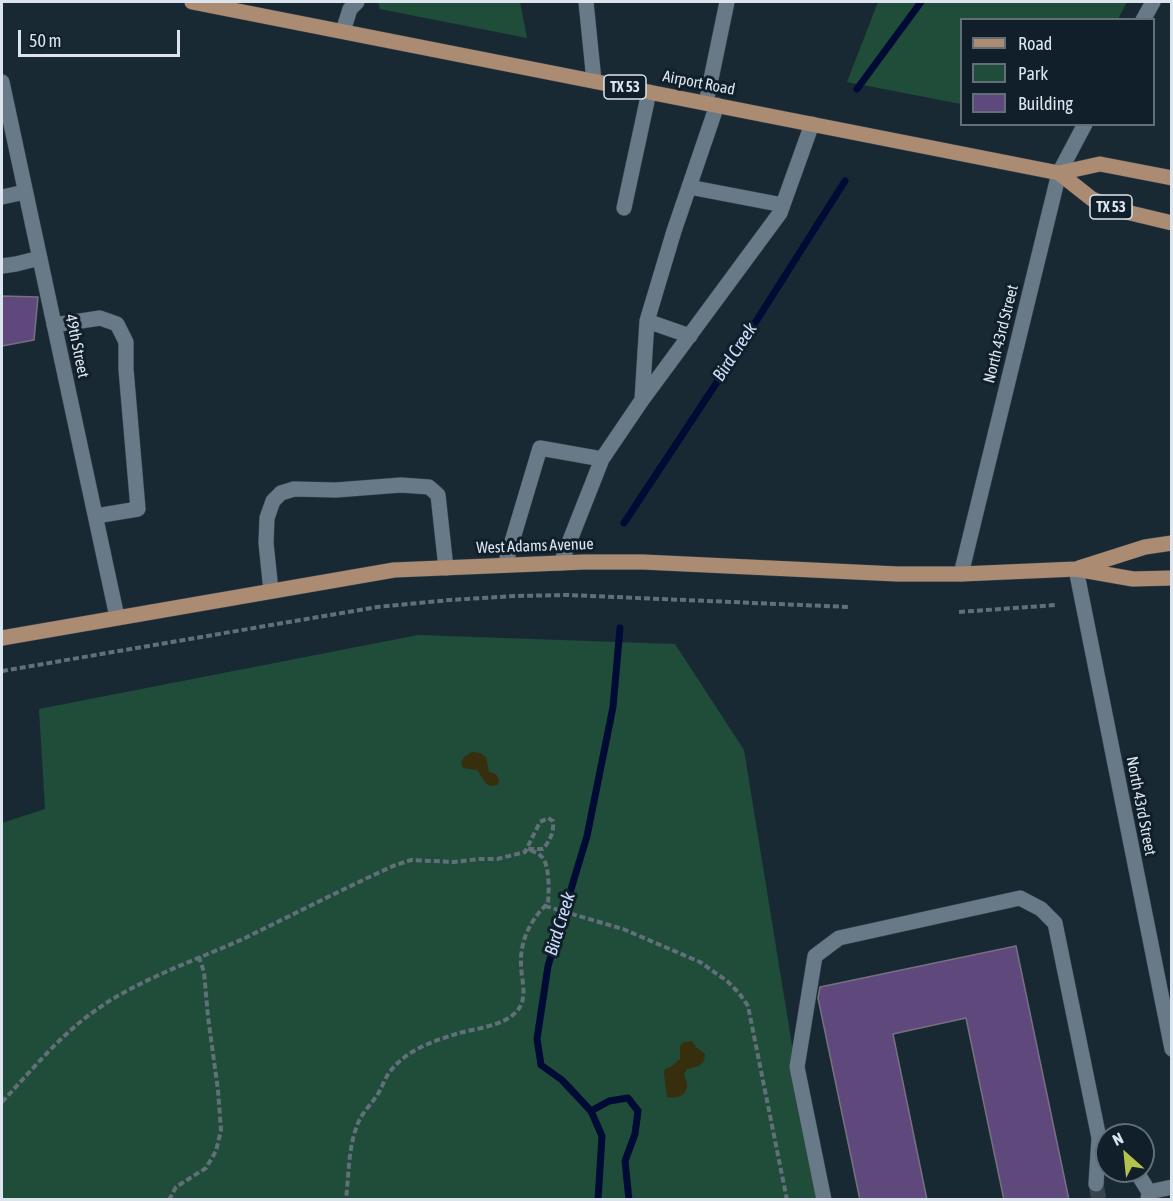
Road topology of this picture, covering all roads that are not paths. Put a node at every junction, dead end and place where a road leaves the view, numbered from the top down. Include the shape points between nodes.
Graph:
1 (192, 2) edge
2 (586, 2) edge
3 (727, 2) edge
4 (1153, 2) edge
5 (352, 4) edge
6 (1144, 18) edge
7 (343, 31) junction
8 (594, 81) junction
9 (2, 82) edge
10 (649, 92) junction
11 (712, 104) junction
12 (812, 124) junction
13 (1084, 126) edge
14 (1059, 173) junction
15 (1172, 178) edge
16 (689, 187) junction
17 (25, 192) junction
18 (2, 197) edge
19 (783, 205) junction
20 (624, 208) dead end
21 (1172, 223) edge
22 (40, 258) junction
23 (2, 266) edge
24 (647, 321) junction
25 (54, 325) junction
26 (690, 336) junction
27 (642, 400) junction
28 (602, 459) junction
29 (96, 516) junction
30 (1172, 543) edge
31 (561, 563) junction
32 (505, 565) junction
33 (446, 568) junction
34 (1076, 569) junction
35 (961, 574) junction
36 (1172, 578) edge
37 (272, 591) junction
38 (117, 617) junction
39 (2, 638) edge
40 (1172, 1050) edge
41 (1099, 1123) edge
42 (1172, 1187) edge
43 (1148, 1196) edge
44 (824, 1200) edge

1 - 7 main road, Airport Road / TX 53
2 - 8 street
3 - 11 street
4 - 6 street
5 - 7 street
7 - 8 main road, Airport Road / TX 53
8 - 10 main road, Airport Road / TX 53
9 - 17 street, 49th Street
10 - 11 main road, Airport Road / TX 53
10 - 20 street
11 - 12 main road, Airport Road / TX 53
11 - 16 street
12 - 14 main road, Airport Road / TX 53
12 - 19 street
13 - 14 street, North 43rd Street
14 - 15 main road, Airport Road / TX 53 via 1100,164
14 - 21 main road, Airport Road / TX 53 via 1092,199
14 - 35 street, North 43rd Street
16 - 19 street
16 - 24 street
17 - 18 street
17 - 22 street, 49th Street
19 - 26 street
22 - 23 street
22 - 25 street, 49th Street
24 - 26 street
24 - 27 street
25 - 29 street, 49th Street
25 - 29 street via 100,318 117,324 126,342 138,509
26 - 27 street
27 - 28 street
28 - 31 street
28 - 32 street via 540,448
29 - 38 street, 49th Street
30 - 34 main road, West Adams Avenue
31 - 32 main road, West Adams Avenue
31 - 35 main road, West Adams Avenue via 643,562
32 - 33 main road, West Adams Avenue
33 - 37 main road, West Adams Avenue via 394,570
33 - 37 street via 438,495 429,487 294,489 273,501 267,518
34 - 35 main road, West Adams Avenue
34 - 36 main road, West Adams Avenue via 1133,579
34 - 40 street, North 43rd Street
37 - 38 main road, West Adams Avenue
38 - 39 main road, West Adams Avenue
41 - 44 street via 1055,923 1041,909 1020,898 839,938 815,956 797,1067
42 - 43 street

